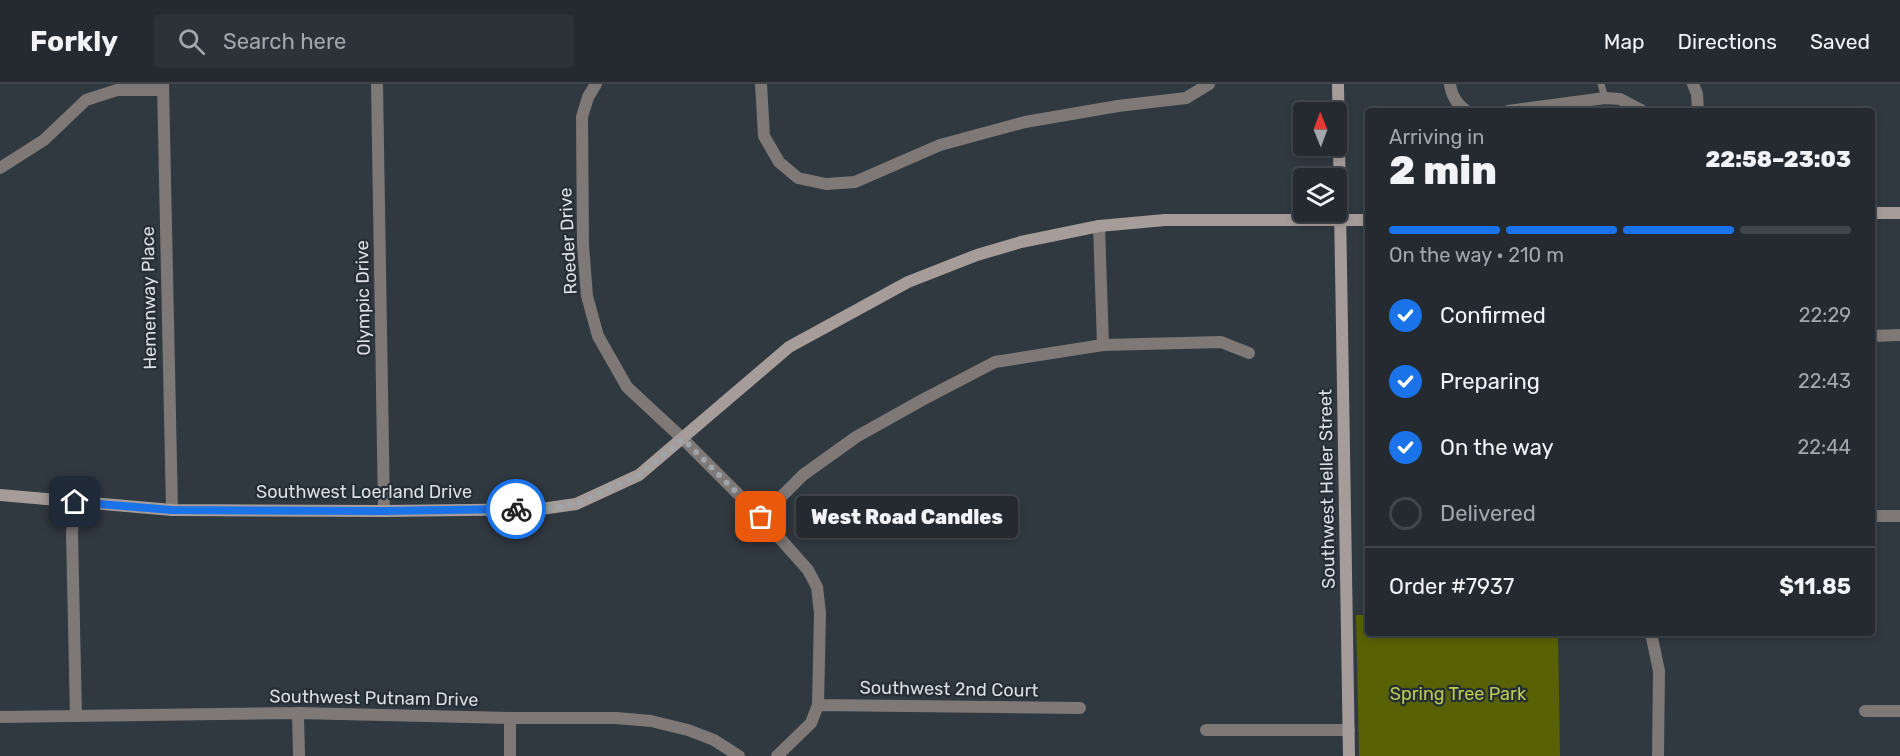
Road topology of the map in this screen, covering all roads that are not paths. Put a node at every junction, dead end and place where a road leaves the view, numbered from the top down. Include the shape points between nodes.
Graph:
1 (377, 84) edge
2 (596, 84) edge
3 (760, 84) edge
4 (1209, 84) edge
5 (1338, 84) edge
6 (1450, 84) edge
7 (1601, 84) edge
8 (1693, 84) edge
9 (163, 87) edge
10 (1605, 98) junction
11 (1464, 108) edge
12 (1530, 108) edge
13 (1637, 108) edge
14 (1698, 108) edge
15 (0, 168) edge
16 (1339, 168) edge
17 (1875, 213) edge
18 (1900, 213) edge
19 (1293, 220) edge
20 (1347, 220) edge
21 (1365, 220) edge
22 (1340, 222) edge
23 (1099, 226) junction
24 (1900, 335) edge
25 (1875, 336) edge
26 (1103, 345) junction
27 (1249, 353) dead end
28 (683, 439) junction
29 (0, 495) edge
30 (75, 502) junction
31 (172, 510) junction
32 (384, 511) junction
33 (1875, 516) edge
34 (1900, 516) edge
35 (761, 517) junction
36 (1652, 636) edge
37 (818, 705) junction
38 (1080, 708) dead end
39 (1865, 711) dead end
40 (1900, 711) edge
41 (298, 713) junction
42 (76, 716) junction
43 (0, 717) edge
44 (510, 718) junction
45 (1206, 730) dead end
46 (1349, 730) junction
47 (298, 756) edge
48 (510, 756) edge
49 (739, 756) edge
50 (777, 756) edge
51 (1349, 756) edge
52 (1658, 756) edge

1 - 32 street, Olympic Drive
2 - 28 street, Roeder Drive via 582,117 587,296 598,336 627,387
3 - 4 street via 764,136 779,162 798,178 826,184 855,182 940,145 1025,122 1186,98
5 - 16 street, Southwest Heller Street
6 - 11 street via 1456,101
7 - 10 lane
8 - 14 street
9 - 15 street via 117,90 87,100 44,140
9 - 31 street, Hemenway Place
10 - 12 street
10 - 13 street via 1620,99
17 - 18 street
19 - 23 street, Southwest Loerland Drive via 1165,220
20 - 21 street, Southwest Loerland Drive
22 - 46 street, Southwest Heller Street
23 - 26 street
23 - 28 street, Southwest Loerland Drive via 1021,242 908,282 789,347
24 - 25 street
26 - 27 street via 1221,342
26 - 35 street via 995,362 856,437 803,475
28 - 32 street, Southwest Loerland Drive via 639,475 576,504 541,509
28 - 35 street, Roeder Drive
29 - 30 street, Southwest Loerland Drive
30 - 31 street, Southwest Loerland Drive
30 - 42 street via 72,533
31 - 32 street, Southwest Loerland Drive
33 - 34 street
35 - 37 street, Roeder Drive via 808,570 817,587
36 - 52 street via 1659,671
37 - 38 street, Southwest 2nd Court
37 - 50 street via 811,723
39 - 40 street
41 - 42 street, Southwest Putnam Drive
41 - 44 street, Southwest Putnam Drive
41 - 47 street
42 - 43 street, Southwest Putnam Drive
44 - 48 street
44 - 49 street, Southwest Putnam Drive via 616,717 651,721 714,740
45 - 46 street
46 - 51 street, Southwest Heller Street

